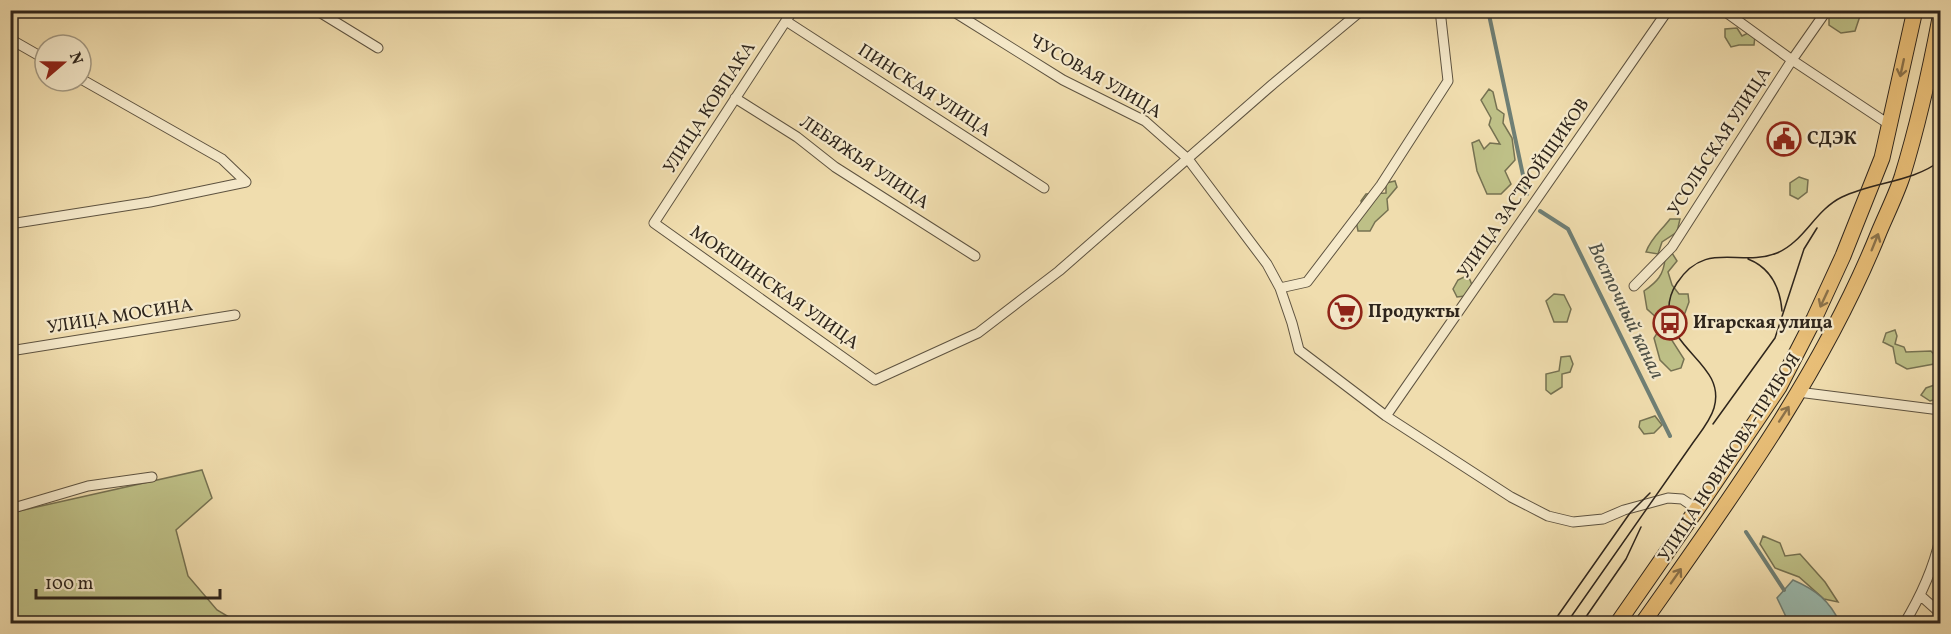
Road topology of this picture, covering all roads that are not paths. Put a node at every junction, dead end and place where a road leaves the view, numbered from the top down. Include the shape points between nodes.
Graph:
1 (316, 10) edge
2 (793, 10) edge
3 (1362, 10) edge
4 (1440, 10) edge
5 (1668, 10) edge
6 (1724, 10) edge
7 (1827, 10) edge
8 (1915, 10) edge
9 (953, 11) edge
10 (1941, 18) edge
11 (786, 21) junction
12 (10, 39) edge
13 (378, 48) dead end
14 (33, 51) edge
15 (1792, 60) junction
16 (93, 86) edge
17 (735, 98) junction
18 (1890, 125) junction
19 (1188, 159) junction
20 (1044, 188) dead end
21 (654, 223) joint
22 (10, 224) edge
23 (975, 256) dead end
24 (1634, 286) dead end
25 (1280, 288) junction
26 (235, 315) dead end
27 (10, 351) edge
28 (1798, 392) junction
29 (1941, 410) edge
30 (1386, 416) junction
31 (152, 477) dead end
32 (10, 508) edge
33 (1697, 509) junction
34 (1941, 539) edge
35 (1921, 596) junction
36 (1941, 613) edge
37 (1617, 624) edge
38 (1642, 624) edge
39 (1904, 624) edge

1 - 13 street
2 - 11 street, УЛИЦА КОВПАКА
3 - 19 street
4 - 25 street via 1448,81 1381,185 1307,282
5 - 30 street, УЛИЦА ЗАСТРОЙЩИКОВ
6 - 15 street
7 - 15 street, УСОЛЬСКАЯ УЛИЦА
8 -> 18 main road, УЛИЦА НОВИКОВА-ПРИБОЯ
9 - 19 street, ЧУСОВАЯ УЛИЦА via 1063,80 1145,121
28 -> 10 main road, УЛИЦА НОВИКОВА-ПРИБОЯ via 1840,320 1901,178
11 - 17 street, УЛИЦА КОВПАКА
11 - 20 street, ПИНСКАЯ УЛИЦА
12 - 14 street
15 - 18 street
15 - 24 street, УСОЛЬСКАЯ УЛИЦА via 1672,247
16 - 22 street via 222,159 246,183
17 - 21 street, УЛИЦА КОВПАКА
17 - 23 street, ЛЕБЯЖЬЯ УЛИЦА
18 -> 33 main road, УЛИЦА НОВИКОВА-ПРИБОЯ via 1871,187 1824,298 1779,387
19 - 21 street, МОКШИНСКАЯ УЛИЦА via 1059,271 978,333 875,380
19 - 25 street, ЧУСОВАЯ УЛИЦА via 1267,264
25 - 30 street, ЧУСОВАЯ УЛИЦА via 1299,350
26 - 27 street, УЛИЦА МОСИНА
28 - 29 street
38 -> 28 main road, УЛИЦА НОВИКОВА-ПРИБОЯ
30 - 33 street, ЧУСОВАЯ УЛИЦА via 1548,516 1573,522 1604,519 1668,498 1682,500
31 - 32 street via 88,486
33 - 37 main road, УЛИЦА НОВИКОВА-ПРИБОЯ
34 - 35 street
35 - 36 street
35 - 39 street

